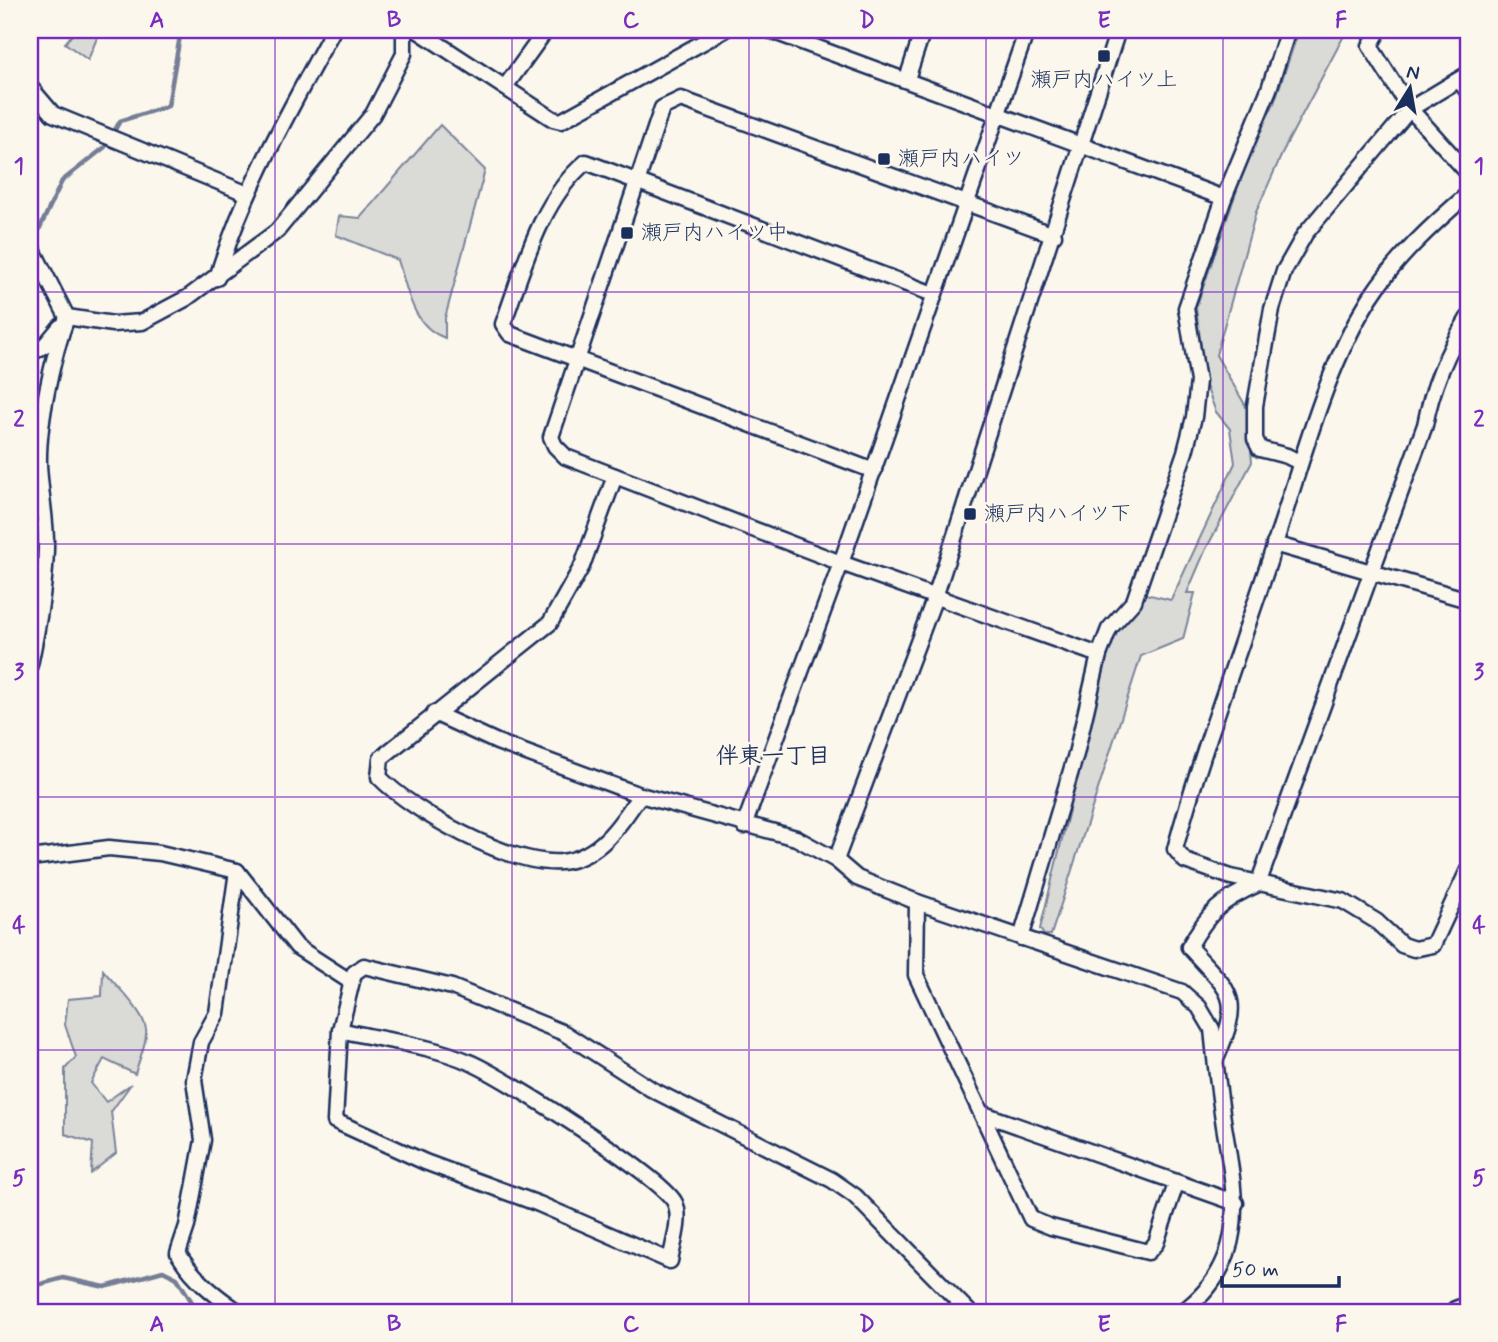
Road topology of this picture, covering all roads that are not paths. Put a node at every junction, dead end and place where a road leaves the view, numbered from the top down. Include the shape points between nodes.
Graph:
1 (333, 30) edge
2 (404, 30) edge
3 (417, 30) edge
4 (545, 30) edge
5 (725, 30) edge
6 (769, 30) edge
7 (923, 30) edge
8 (1027, 30) edge
9 (1118, 30) edge
10 (1288, 30) edge
11 (1379, 30) edge
12 (907, 79) junction
13 (1465, 82) edge
14 (30, 87) edge
15 (505, 87) junction
16 (1410, 109) junction
17 (998, 114) junction
18 (1081, 146) junction
19 (1468, 173) edge
20 (638, 181) junction
21 (248, 194) junction
22 (1468, 194) edge
23 (1224, 198) junction
24 (968, 205) junction
25 (1055, 235) junction
26 (30, 244) edge
27 (34, 260) edge
28 (217, 278) junction
29 (933, 294) junction
30 (67, 317) junction
31 (1468, 318) edge
32 (30, 354) edge
33 (577, 360) junction
34 (1299, 463) junction
35 (874, 471) junction
36 (615, 476) junction
37 (1274, 544) junction
38 (841, 563) junction
39 (1371, 570) junction
40 (935, 597) junction
41 (1468, 600) edge
42 (1099, 655) junction
43 (30, 665) edge
44 (434, 713) junction
45 (640, 795) junction
46 (744, 826) junction
47 (30, 858) edge
48 (836, 860) junction
49 (1468, 870) edge
50 (237, 871) junction
51 (1258, 884) junction
52 (918, 902) junction
53 (1021, 938) junction
54 (351, 982) junction
55 (340, 1030) junction
56 (1215, 1060) junction
57 (981, 1113) junction
58 (1176, 1184) junction
59 (1237, 1203) junction
60 (1468, 1308) edge
61 (239, 1312) edge
62 (969, 1312) edge
63 (1182, 1312) edge
64 (1457, 1312) edge

1 - 21 street
2 - 28 street via 404,54 373,114 277,231
3 - 15 street
4 - 15 street
5 - 15 street via 561,121
6 - 12 street
7 - 12 street
8 - 17 street
9 - 18 street
10 - 23 street
11 - 16 street via 1370,46
12 - 17 street
13 - 16 street
14 - 21 street via 52,114
16 - 19 street
16 - 34 street via 1305,233 1284,271 1255,406 1255,439 1260,449
17 - 18 street
17 - 24 street
18 - 23 street
18 - 25 street
20 - 24 street via 662,108 681,99
20 - 29 street
20 - 33 street
20 - 33 street via 586,162 575,171 543,220 503,324 510,334
21 - 28 street
22 - 34 street via 1398,263 1370,298 1343,351
23 - 42 street via 1186,308 1198,382 1185,452 1134,601 1109,629
24 - 25 street
24 - 29 street
25 - 40 street
26 - 27 street
27 - 30 street
28 - 30 street via 142,322 113,324
29 - 35 street
30 - 32 street via 45,345
30 - 43 street via 57,343 41,436 46,547
31 - 39 street via 1453,342
33 - 35 street
33 - 36 street via 551,437 566,457
34 - 37 street
35 - 38 street
36 - 38 street
36 - 44 street via 582,566 550,623
37 - 39 street
37 - 51 street via 1175,849 1185,861
38 - 40 street
38 - 46 street
39 - 41 street
39 - 51 street
40 - 42 street
40 - 48 street
42 - 53 street via 1076,754
44 - 45 street via 497,742
44 - 45 street via 381,758 379,777 396,795 464,835 523,856 561,862 587,853 614,835
45 - 46 street
46 - 48 street via 796,838
47 - 50 street via 109,848 160,853
48 - 52 street via 857,878
49 - 51 street via 1433,945 1414,949 1343,901
50 - 54 street via 297,947
50 - 61 street via 217,1013 201,1042 194,1080 204,1140 178,1253 215,1295
51 - 56 street via 1229,897 1205,919 1189,947 1231,997 1227,1033
52 - 53 street
52 - 57 street via 916,975
53 - 56 street via 1182,992 1199,1007 1212,1029
54 - 55 street
54 - 62 street via 364,966 423,979 564,1033 651,1089 832,1180 855,1196
55 - 55 street via 468,1061 591,1136 676,1203 670,1261 335,1121
56 - 59 street
57 - 58 street
57 - 58 street via 1031,1219 1051,1227 1148,1252 1156,1243
58 - 59 street
59 - 63 street via 1219,1271 1195,1303
60 - 64 main road

